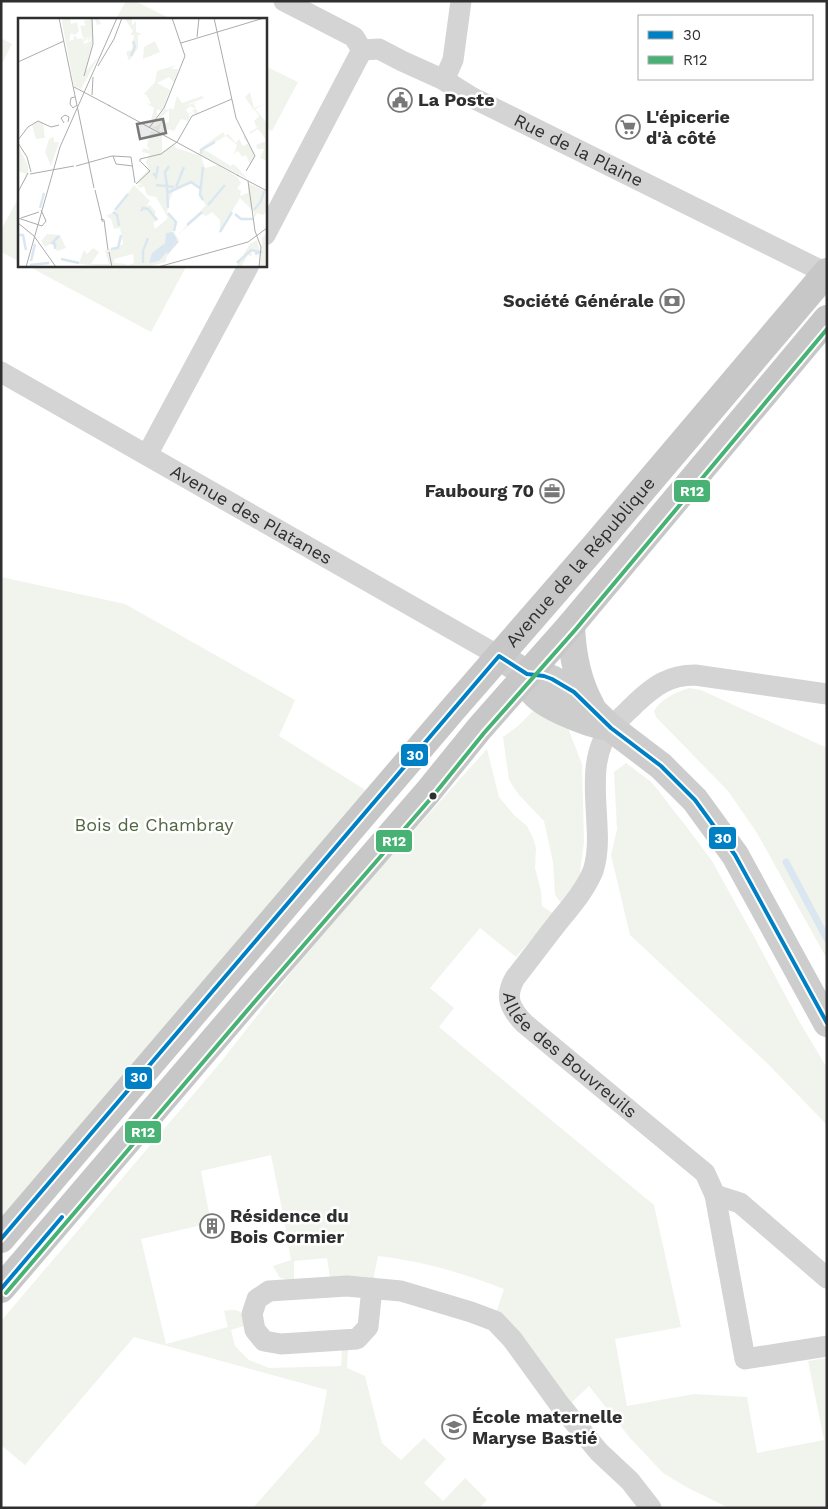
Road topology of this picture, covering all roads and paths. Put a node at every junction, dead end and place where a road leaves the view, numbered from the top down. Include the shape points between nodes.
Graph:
1 (284, 1) edge
2 (461, 1) edge
3 (362, 50) junction
4 (444, 80) junction
5 (266, 233) edge
6 (248, 266) edge
7 (826, 273) edge
8 (827, 319) edge
9 (1, 372) edge
10 (147, 455) junction
11 (571, 625) junction
12 (499, 656) junction
13 (527, 674) junction
14 (827, 694) edge
15 (605, 722) junction
16 (827, 1023) edge
17 (715, 1195) junction
18 (1, 1239) edge
19 (827, 1278) edge
20 (372, 1288) junction
21 (1, 1289) edge
22 (827, 1346) edge
23 (651, 1508) edge

1 - 3 street via 354,37
2 - 4 street via 453,60
3 - 4 street, Rue de la Plaine via 379,49
3 - 5 street
4 - 7 street, Rue de la Plaine via 480,101
6 - 10 street
7 - 12 main road, Avenue de la République
8 - 11 main road, Avenue de la République
9 - 10 street, Avenue des Platanes
10 - 12 street, Avenue des Platanes
11 - 13 main road, Avenue de la République
11 - 15 main road via 582,688
12 - 13 main road
12 - 18 main road, Avenue de la République
13 - 15 main road via 544,676 562,684
13 - 21 main road, Avenue de la République
14 - 15 street via 695,675 677,676 657,685
15 - 16 main road via 661,766 706,813 735,855
15 - 17 street, Allée des Bouvreuils via 597,758 598,847 593,871 578,897 515,978 508,998 525,1024 705,1173
17 - 19 street via 740,1203
17 - 22 street, Allée des Bouvreuils via 745,1359
20 - 20 street via 347,1286 270,1291 257,1299 252,1314 255,1330 264,1341 281,1344 357,1339 368,1326
20 - 23 street via 401,1291 495,1322 512,1339 599,1452 630,1481

